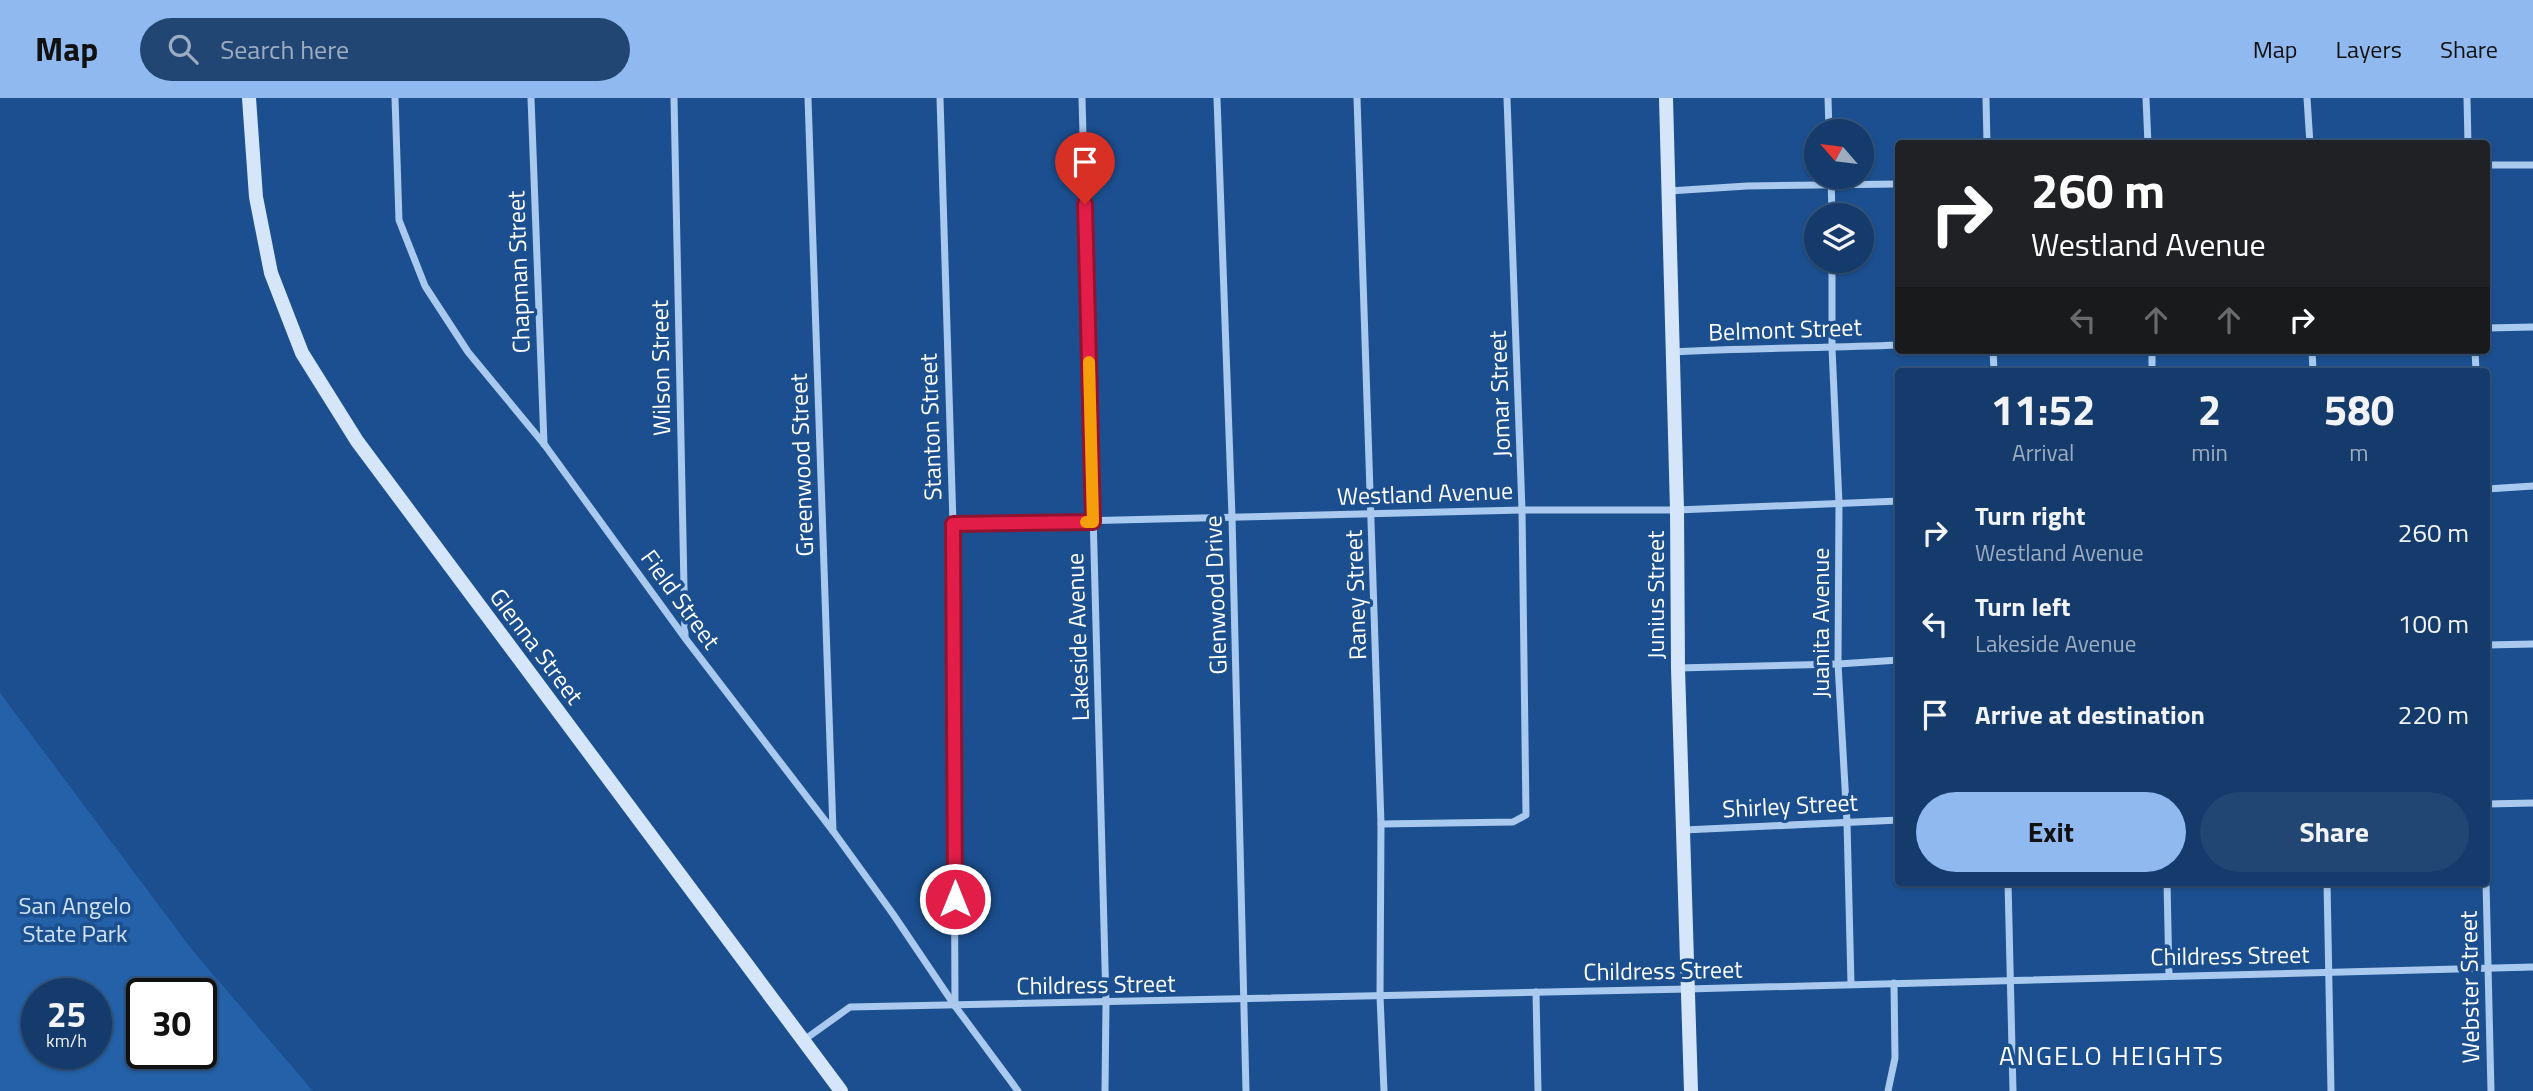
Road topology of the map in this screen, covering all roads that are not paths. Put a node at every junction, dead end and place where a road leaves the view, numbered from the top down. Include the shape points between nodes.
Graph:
1 (249, 98) edge
2 (396, 98) edge
3 (531, 98) edge
4 (674, 98) edge
5 (808, 98) edge
6 (940, 98) edge
7 (1082, 98) edge
8 (1217, 98) edge
9 (1356, 98) edge
10 (1507, 98) edge
11 (1666, 98) edge
12 (1828, 98) edge
13 (1986, 98) edge
14 (2146, 98) edge
15 (2307, 98) edge
16 (2467, 98) edge
17 (1829, 119) edge
18 (1987, 140) edge
19 (2148, 140) edge
20 (2310, 140) edge
21 (2468, 140) edge
22 (2490, 165) edge
23 (2533, 165) edge
24 (1804, 182) edge
25 (1874, 183) edge
26 (1895, 184) edge
27 (1667, 192) junction
28 (1832, 273) edge
29 (2533, 327) edge
30 (2490, 328) edge
31 (1895, 345) edge
32 (1832, 348) junction
33 (1672, 352) junction
34 (544, 444) junction
35 (2533, 486) edge
36 (2490, 489) edge
37 (1895, 501) edge
38 (1839, 503) junction
39 (1522, 510) junction
40 (1677, 510) junction
41 (1372, 515) junction
42 (1233, 517) junction
43 (1093, 522) junction
44 (953, 524) junction
45 (685, 638) junction
46 (2533, 645) edge
47 (2490, 646) edge
48 (1895, 660) edge
49 (1838, 664) junction
50 (1678, 668) junction
51 (2533, 803) edge
52 (2490, 804) edge
53 (1895, 820) edge
54 (1847, 822) junction
55 (1381, 824) junction
56 (1684, 830) junction
57 (833, 831) junction
58 (2008, 886) edge
59 (2167, 886) edge
60 (2327, 886) edge
61 (2486, 886) edge
62 (2533, 967) edge
63 (2489, 968) junction
64 (2330, 972) junction
65 (2169, 976) junction
66 (2010, 980) junction
67 (1894, 983) junction
68 (1851, 984) junction
69 (1688, 989) junction
70 (1536, 992) junction
71 (1380, 996) junction
72 (1245, 999) junction
73 (1106, 1003) junction
74 (955, 1006) junction
75 (804, 1040) junction
76 (841, 1091) edge
77 (1018, 1091) edge
78 (1105, 1091) edge
79 (1246, 1091) edge
80 (1384, 1091) edge
81 (1538, 1091) edge
82 (1690, 1091) edge
83 (1888, 1091) edge
84 (2013, 1091) edge
85 (2331, 1091) edge
86 (2491, 1091) edge

1 - 75 main road, Glenna Street via 256,197 271,273 302,353 357,441
2 - 34 street, Field Street via 399,220 425,286 468,352
3 - 34 street, Chapman Street
4 - 45 street, Wilson Street
5 - 57 street, Greenwood Street
6 - 44 street, Stanton Street
7 - 43 street, Lakeside Avenue
8 - 42 street, Glenwood Drive
9 - 41 street, Raney Street
10 - 39 street, Jomar Street
11 - 27 main road, Junius Street
12 - 17 street
13 - 18 street
14 - 19 street
15 - 20 street
16 - 21 street
22 - 23 street
24 - 27 street
25 - 26 street
27 - 33 main road, Junius Street
28 - 32 street, Juanita Avenue
29 - 30 street
31 - 32 street, Belmont Street
32 - 33 street, Belmont Street
32 - 38 street, Juanita Avenue
33 - 40 main road, Junius Street
34 - 45 street, Field Street
35 - 36 street
37 - 38 street, Westland Avenue
38 - 40 street, Westland Avenue
38 - 49 street, Juanita Avenue
39 - 40 street, Westland Avenue
39 - 41 street, Westland Avenue
39 - 55 street, Jomar Street via 1526,816 1513,822
40 - 50 main road, Junius Street
41 - 42 street, Westland Avenue
41 - 55 street, Raney Street
42 - 43 street, Westland Avenue
42 - 72 street, Glenwood Drive
43 - 44 street, Westland Avenue
43 - 73 street, Lakeside Avenue
44 - 74 street, Stanton Street
45 - 57 street, Field Street
46 - 47 street
48 - 49 street
49 - 50 street
49 - 54 street, Juanita Avenue
50 - 56 main road, Junius Street
51 - 52 street
53 - 54 street, Shirley Street
54 - 56 street, Shirley Street
54 - 68 street, Juanita Avenue
55 - 71 street, Raney Street
56 - 69 main road, Junius Street
57 - 74 street, Field Street
58 - 66 street
59 - 65 street
60 - 64 street
61 - 63 street, Webster Street
62 - 63 street, Childress Street
63 - 64 street, Childress Street
63 - 86 street, Webster Street
64 - 65 street, Childress Street
64 - 85 street
65 - 66 street, Childress Street
66 - 67 street, Childress Street
66 - 84 street
67 - 68 street, Childress Street
67 - 83 street via 1895,1058
68 - 69 street, Childress Street
69 - 70 street, Childress Street
69 - 82 main road, Junius Street
70 - 71 street, Childress Street
70 - 81 street
71 - 72 street, Childress Street
71 - 80 street, Raney Street
72 - 73 street, Childress Street
72 - 79 street, Glenwood Drive
73 - 74 street, Childress Street
73 - 78 street, Lakeside Avenue
74 - 75 street, Childress Street via 850,1007
74 - 77 street, Field Street
75 - 76 main road, Glenna Street

